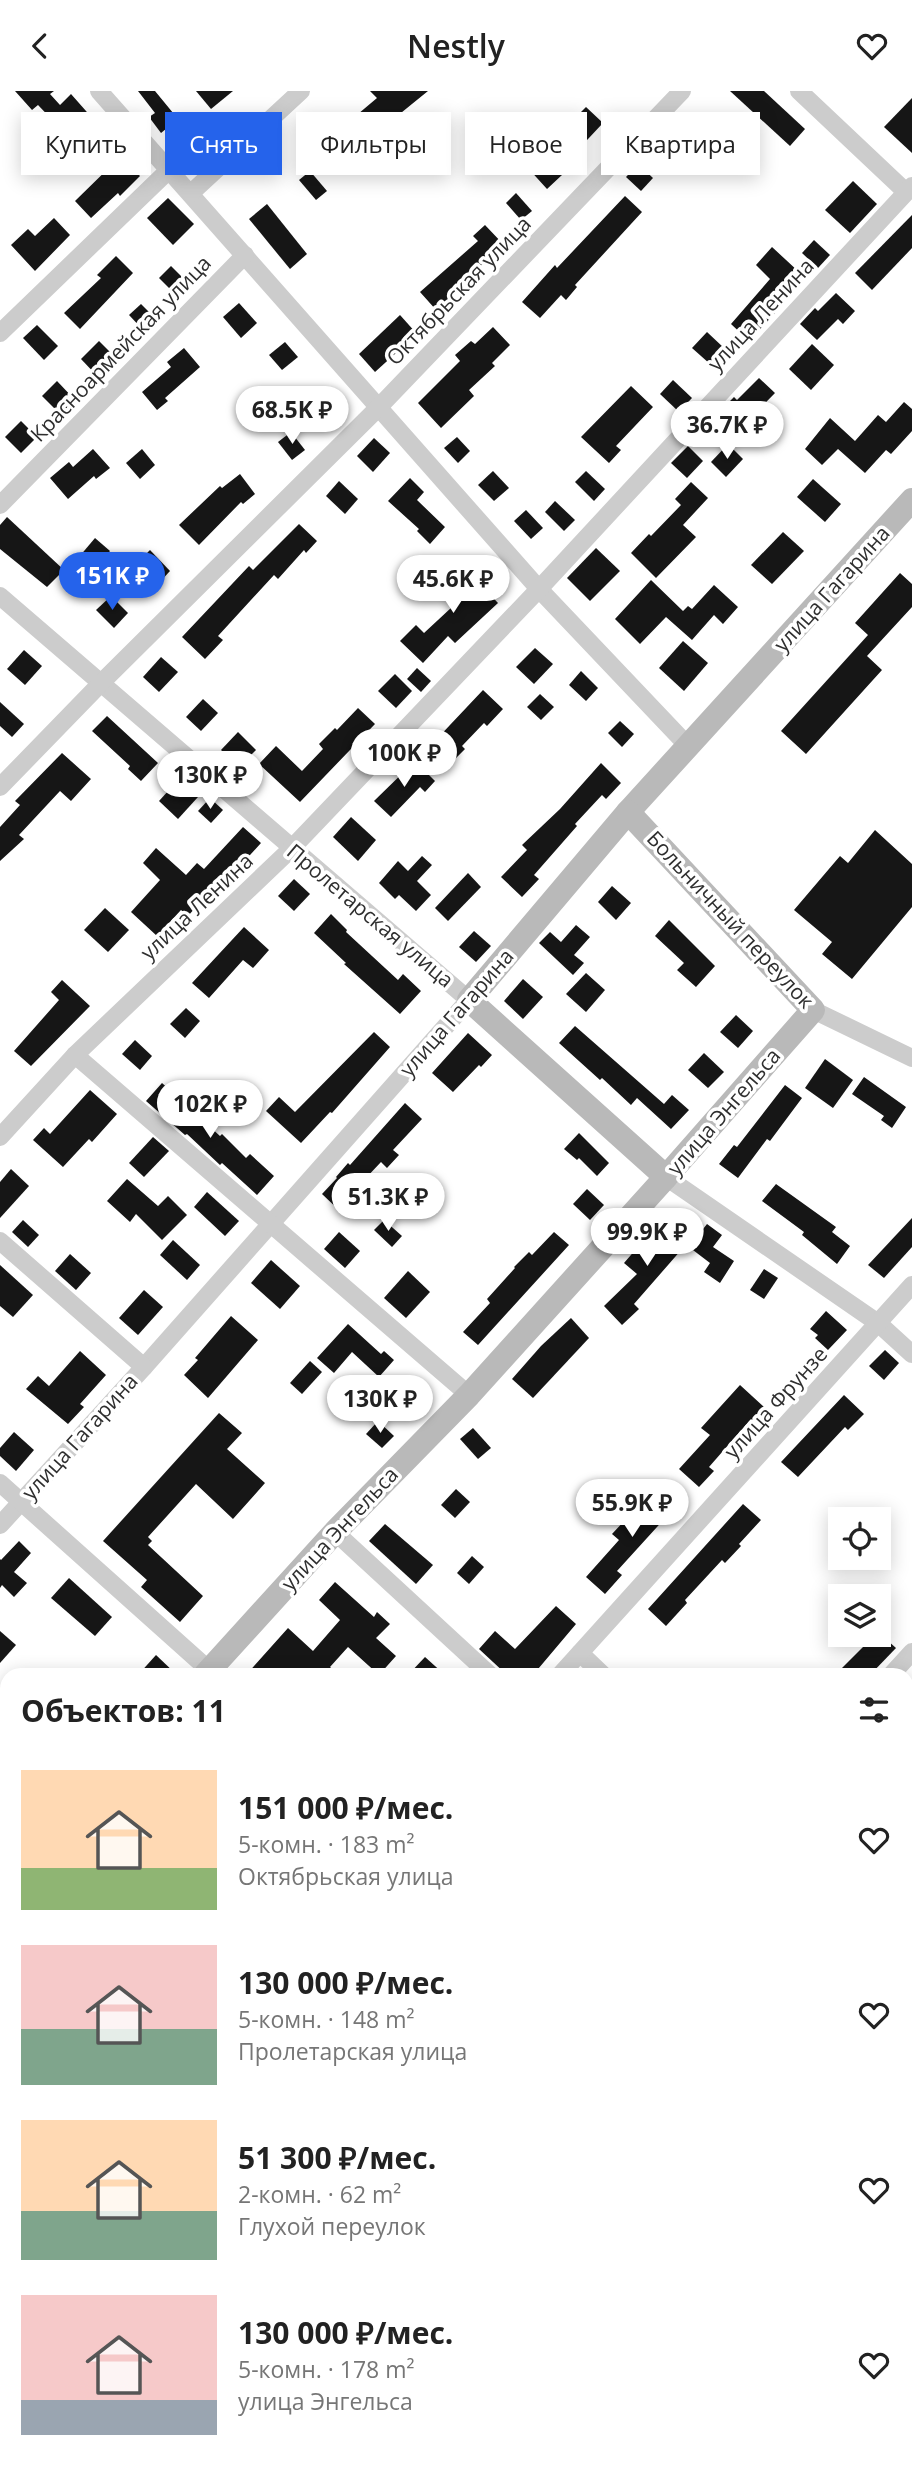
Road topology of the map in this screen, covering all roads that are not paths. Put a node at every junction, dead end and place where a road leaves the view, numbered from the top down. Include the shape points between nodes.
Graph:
1 (99, 91) edge
2 (301, 91) edge
3 (682, 91) edge
4 (799, 91) edge
5 (165, 164) edge
6 (165, 174) edge
7 (175, 175) edge
8 (909, 188) edge
9 (191, 193) junction
10 (245, 255) junction
11 (0, 333) edge
12 (378, 408) junction
13 (912, 501) edge
14 (0, 505) edge
15 (539, 589) junction
16 (0, 596) edge
17 (102, 681) junction
18 (689, 747) junction
19 (0, 787) edge
20 (628, 812) junction
21 (291, 849) junction
22 (469, 1000) junction
23 (813, 1010) junction
24 (75, 1055) junction
25 (912, 1058) edge
26 (0, 1137) edge
27 (666, 1177) junction
28 (272, 1223) junction
29 (0, 1241) edge
30 (912, 1286) edge
31 (878, 1323) junction
32 (912, 1354) edge
33 (144, 1367) junction
34 (469, 1395) junction
35 (0, 1483) edge
36 (22, 1501) junction
37 (0, 1525) edge
38 (335, 1532) junction
39 (912, 1652) edge
40 (580, 1653) junction
41 (203, 1668) edge
42 (211, 1668) edge
43 (482, 1668) edge
44 (566, 1668) edge
45 (596, 1668) edge
46 (897, 1668) edge

1 - 5 street
2 - 9 street
3 - 12 street, Октябрьская улица
4 - 8 street
6 - 11 street
7 - 9 street
8 - 15 street, улица Ленина
9 - 10 street
10 - 12 street
10 - 14 street, Красноармейская улица
12 - 15 street
12 - 17 street, Октябрьская улица
13 - 18 main road, улица Гагарина
15 - 18 street
15 - 21 street, улица Ленина
16 - 17 street, Пролетарская улица
17 - 19 street, Октябрьская улица
17 - 21 street, Пролетарская улица
18 - 20 main road, улица Гагарина
20 - 22 main road, улица Гагарина
20 - 23 main road, Больничный переулок
21 - 22 street, Пролетарская улица
21 - 24 street, улица Ленина
22 - 27 main road, Пролетарская улица
22 - 28 street, улица Гагарина
23 - 25 street, Больничный переулок
23 - 27 main road, улица Энгельса
24 - 26 street, улица Ленина
24 - 28 street
27 - 31 street, Пролетарская улица
27 - 34 main road, улица Энгельса
28 - 33 street, улица Гагарина
28 - 34 street
29 - 33 street
30 - 31 street, улица Фрунзе
31 - 32 street, Пролетарская улица
31 - 40 street, улица Фрунзе
33 - 36 street, улица Гагарина
34 - 38 main road, улица Энгельса
35 - 36 street
36 - 37 street, улица Гагарина
36 - 41 street
38 - 42 main road, улица Энгельса
38 - 43 street
39 - 46 street
40 - 44 street, улица Фрунзе
40 - 45 street

